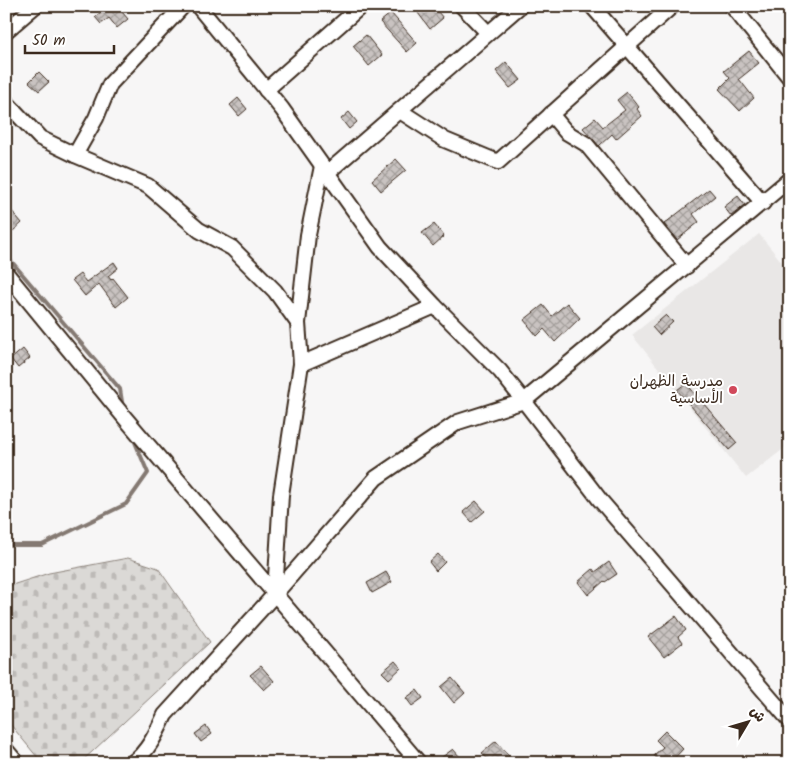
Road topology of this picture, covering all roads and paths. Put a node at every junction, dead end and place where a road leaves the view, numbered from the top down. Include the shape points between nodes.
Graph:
1 (35, 6) edge
2 (183, 6) edge
3 (198, 6) edge
4 (362, 6) edge
5 (462, 6) edge
6 (520, 6) edge
7 (592, 6) edge
8 (672, 6) edge
9 (732, 6) edge
10 (6, 31) edge
11 (488, 33) junction
12 (626, 47) junction
13 (790, 78) edge
14 (266, 90) junction
15 (6, 102) edge
16 (400, 110) junction
17 (551, 114) junction
18 (75, 155) junction
19 (324, 170) junction
20 (790, 179) edge
21 (763, 203) junction
22 (687, 266) junction
23 (6, 273) edge
24 (435, 306) junction
25 (298, 323) junction
26 (301, 364) junction
27 (524, 401) junction
28 (275, 594) junction
29 (790, 721) edge
30 (6, 750) edge
31 (17, 763) edge
32 (132, 763) edge
33 (419, 763) edge

1 - 10 street
2 - 18 street via 110,84
3 - 14 street
4 - 14 street
5 - 11 street
6 - 11 street
7 - 12 street
8 - 12 street
9 - 13 street
11 - 16 street
12 - 17 street
12 - 21 street
14 - 19 street
15 - 18 street via 40,138
16 - 17 street via 445,140 498,162
16 - 19 street
17 - 22 street via 566,132 586,144
18 - 25 street via 148,186 199,230 232,248 275,291
19 - 24 street via 380,247
19 - 25 street via 308,235
20 - 21 street
21 - 22 street
22 - 27 street
23 - 28 street
24 - 26 street
24 - 27 street via 500,371
25 - 26 street
26 - 28 street via 282,495
27 - 28 street via 458,422 376,478
27 - 29 street via 600,500
28 - 32 street via 165,715 154,738
28 - 33 street
30 - 31 street

